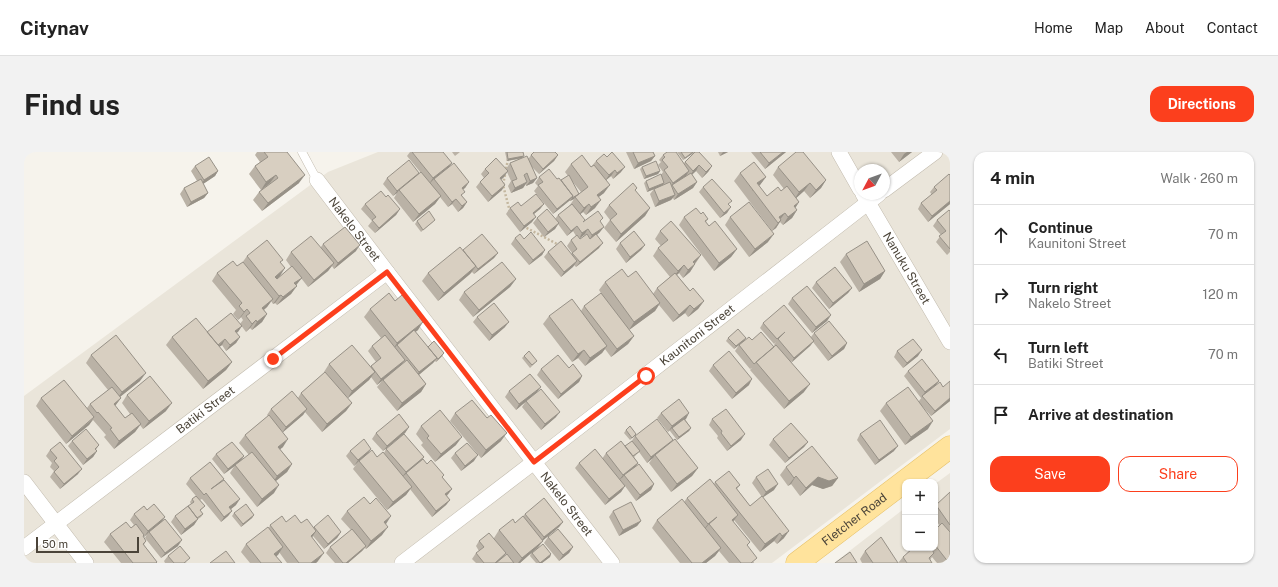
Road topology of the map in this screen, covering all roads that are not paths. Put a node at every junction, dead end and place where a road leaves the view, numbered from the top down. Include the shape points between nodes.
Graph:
1 (302, 152) edge
2 (839, 152) edge
3 (935, 152) edge
4 (854, 178) edge
5 (317, 180) joint
6 (890, 186) edge
7 (866, 200) edge
8 (872, 200) edge
9 (387, 272) junction
10 (950, 342) edge
11 (950, 447) edge
12 (534, 462) junction
13 (24, 482) edge
14 (57, 524) junction
15 (24, 548) edge
16 (86, 563) edge
17 (402, 563) edge
18 (612, 563) edge
19 (797, 563) edge

1 - 5 lane
2 - 4 street
3 - 6 street
5 - 9 street, Nakelo Street
7 - 12 street, Kaunitoni Street
8 - 10 street, Nanuku Street
9 - 12 street, Nakelo Street
9 - 14 street, Batiki Street
11 - 19 main road, Fletcher Road
12 - 17 street, Kaunitoni Street
12 - 18 street, Nakelo Street
13 - 14 street
14 - 15 street, Batiki Street
14 - 16 street

